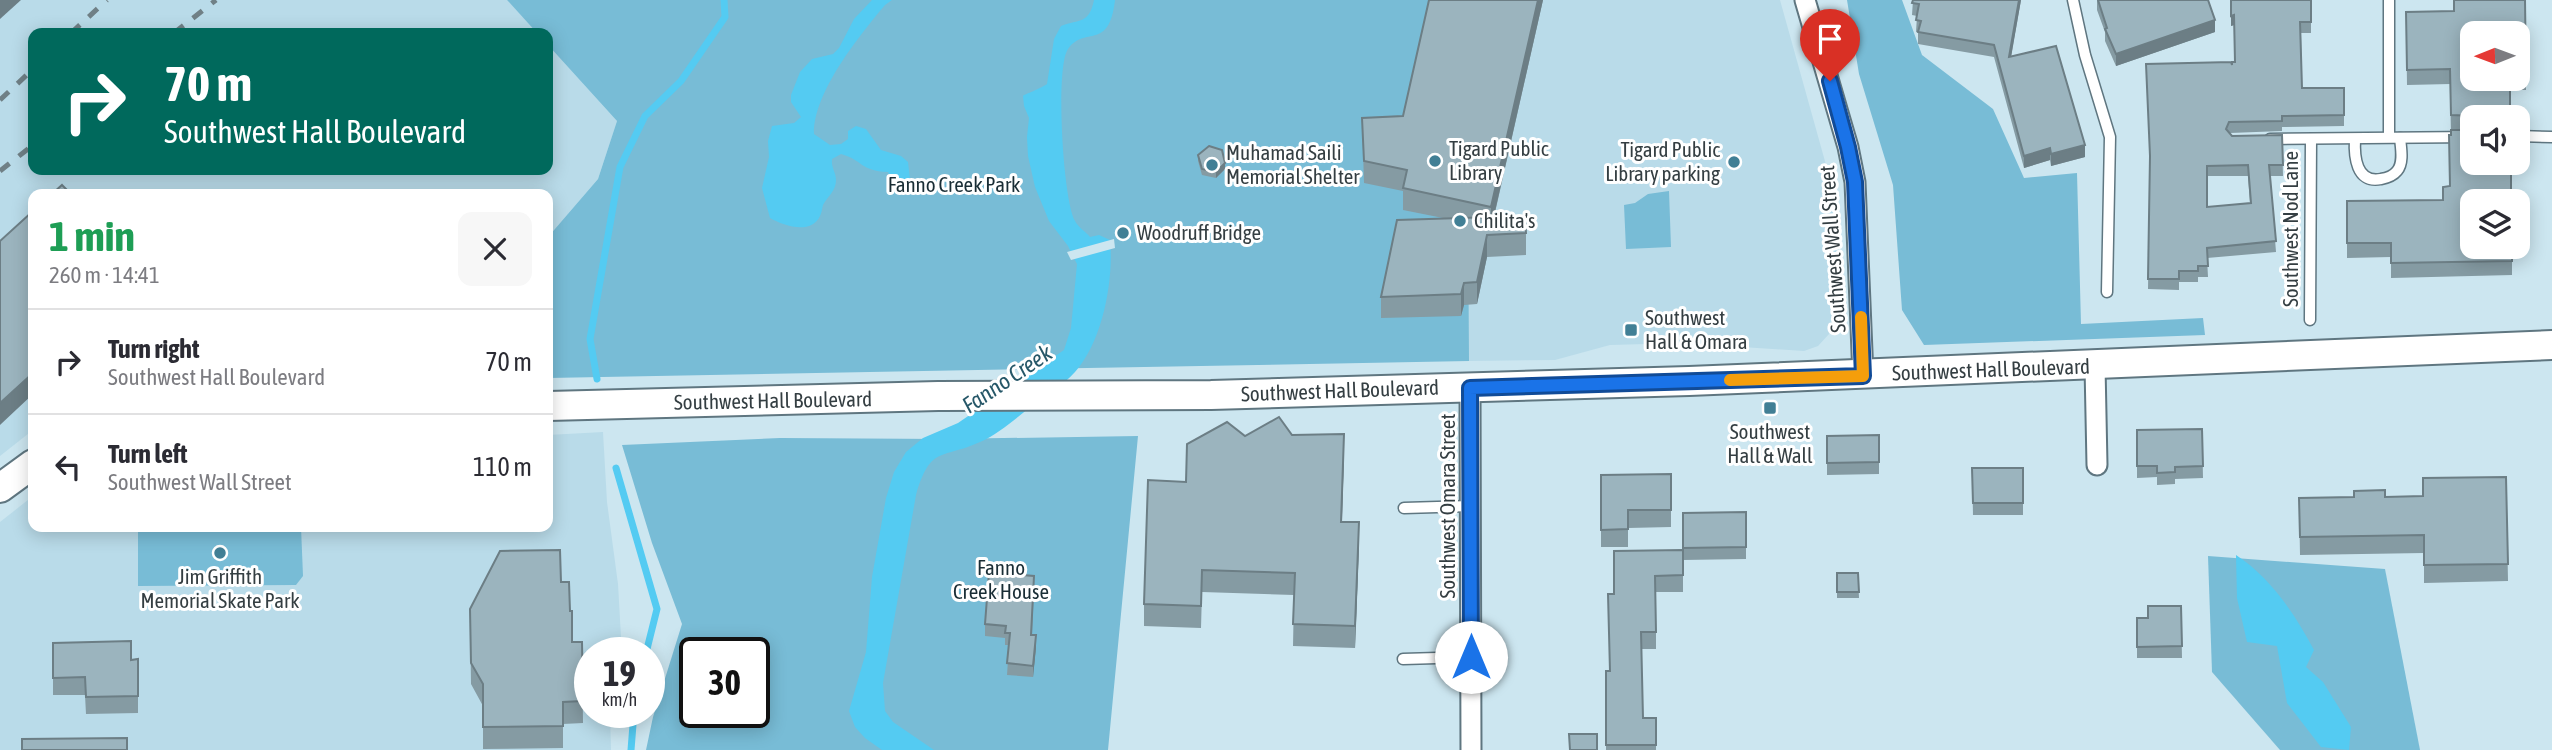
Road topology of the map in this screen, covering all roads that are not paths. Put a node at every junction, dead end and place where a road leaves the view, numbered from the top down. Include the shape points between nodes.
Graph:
1 (1805, 0) edge
2 (2073, 0) edge
3 (2389, 0) edge
4 (2530, 136) edge
5 (2460, 137) edge
6 (2552, 137) edge
7 (2395, 138) junction
8 (2259, 139) edge
9 (2311, 139) junction
10 (2354, 139) junction
11 (2107, 292) dead end
12 (2310, 320) dead end
13 (2552, 345) edge
14 (2095, 366) junction
15 (1863, 376) junction
16 (1470, 388) junction
17 (553, 406) edge
18 (2097, 466) dead end
19 (28, 468) edge
20 (0, 488) edge
21 (1471, 506) junction
22 (1405, 508) dead end
23 (1471, 657) junction
24 (1404, 659) dead end
25 (1471, 750) edge

1 - 15 street, Southwest Wall Street via 1855,182
2 - 11 lane via 2110,137
3 - 7 lane
4 - 6 lane
5 - 7 lane
7 - 10 lane
7 - 10 lane via 2401,154 2397,171 2376,180 2358,169
8 - 9 lane
9 - 10 lane
9 - 12 lane, Southwest Nod Lane
13 - 14 main road, Southwest Hall Boulevard
14 - 15 main road, Southwest Hall Boulevard
14 - 18 street
15 - 16 main road, Southwest Hall Boulevard
16 - 17 main road, Southwest Hall Boulevard
16 - 21 street, Southwest Omara Street
19 - 20 main road
21 - 22 lane
21 - 23 street, Southwest Omara Street
23 - 24 lane
23 - 25 street, Southwest Omara Street

